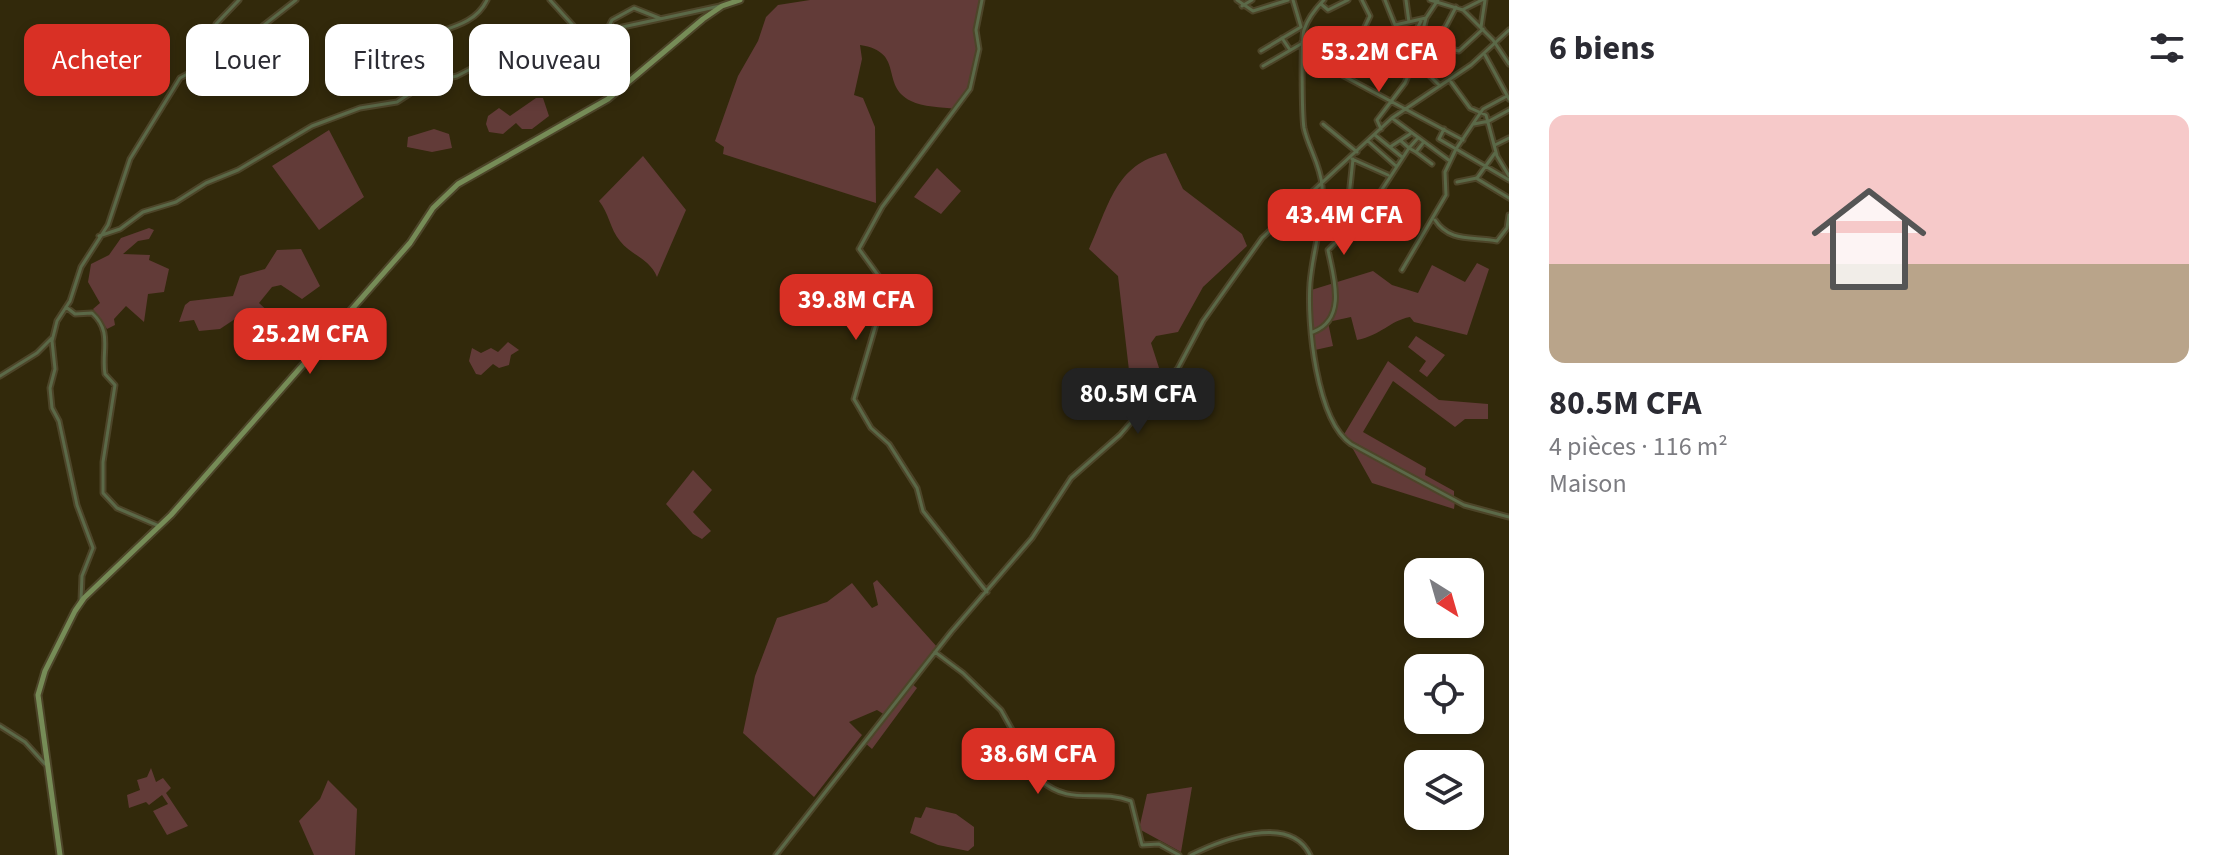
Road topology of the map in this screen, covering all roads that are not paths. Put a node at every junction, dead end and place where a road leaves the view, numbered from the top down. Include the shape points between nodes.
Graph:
1 (239, 0) edge
2 (296, 0) edge
3 (487, 0) edge
4 (550, 0) edge
5 (740, 0) edge
6 (982, 0) edge
7 (1237, 0) edge
8 (1252, 0) edge
9 (1301, 0) edge
10 (1348, 0) edge
11 (1362, 0) edge
12 (1385, 0) edge
13 (1406, 0) edge
14 (1430, 0) edge
15 (1461, 0) edge
16 (1484, 0) edge
17 (1292, 2) edge
18 (1322, 2) edge
19 (1437, 2) edge
20 (722, 6) junction
21 (1242, 6) junction
22 (1459, 8) junction
23 (1426, 18) junction
24 (662, 20) junction
25 (1421, 21) junction
26 (1409, 22) junction
27 (216, 24) edge
28 (265, 24) edge
29 (572, 24) edge
30 (610, 24) edge
31 (630, 26) edge
32 (453, 27) edge
33 (1482, 28) junction
34 (1302, 29) junction
35 (1509, 30) edge
36 (1282, 38) junction
37 (1302, 43) junction
38 (1429, 44) junction
39 (1496, 44) junction
40 (1290, 50) junction
41 (1261, 51) dead end
42 (1416, 53) junction
43 (1485, 55) junction
44 (1304, 57) junction
45 (1509, 64) edge
46 (1263, 66) dead end
47 (186, 73) edge
48 (1450, 81) junction
49 (1509, 82) edge
50 (1503, 85) junction
51 (1440, 86) junction
52 (406, 96) edge
53 (1508, 98) edge
54 (1391, 100) junction
55 (1407, 108) junction
56 (1509, 110) edge
57 (1483, 112) junction
58 (1392, 118) junction
59 (1489, 121) junction
60 (1323, 124) dead end
61 (1474, 124) junction
62 (1381, 129) junction
63 (1444, 129) junction
64 (1410, 134) junction
65 (1375, 135) junction
66 (1509, 138) edge
67 (1417, 139) junction
68 (1463, 140) junction
69 (1368, 141) junction
70 (1401, 141) junction
71 (1423, 143) junction
72 (1495, 145) junction
73 (1394, 147) junction
74 (1409, 148) junction
75 (1456, 149) junction
76 (1357, 152) junction
77 (1416, 152) junction
78 (1495, 152) junction
79 (1452, 155) junction
80 (1402, 157) junction
81 (1445, 157) junction
82 (1352, 159) junction
83 (1450, 161) junction
84 (1509, 162) edge
85 (1432, 164) dead end
86 (1503, 165) junction
87 (1396, 166) junction
88 (1485, 168) junction
89 (1388, 175) junction
90 (1476, 178) junction
91 (1509, 178) edge
92 (1457, 182) dead end
93 (1322, 185) junction
94 (1509, 197) edge
95 (1346, 214) junction
96 (1509, 215) edge
97 (1434, 219) junction
98 (1508, 228) edge
99 (99, 236) junction
100 (1402, 270) dead end
101 (66, 307) junction
102 (1313, 332) junction
103 (53, 338) junction
104 (0, 376) edge
105 (1509, 517) edge
106 (159, 526) junction
107 (987, 592) junction
108 (81, 602) junction
109 (935, 652) junction
110 (0, 726) edge
111 (48, 765) junction
112 (60, 855) edge
113 (776, 855) edge
114 (1179, 855) edge
115 (1191, 855) edge
116 (1310, 855) edge

1 - 27 street
2 - 28 street
3 - 32 street via 479,12
4 - 29 street
5 - 20 street
6 - 107 street via 970,89 882,207 859,249 883,282 854,399 917,488 923,511
7 - 21 street
8 - 21 street
9 - 17 street
10 - 18 street via 1328,10
11 - 37 street via 1370,16 1363,31 1345,39
12 - 26 street via 1393,24
13 - 26 street
14 - 19 street
15 - 22 street
16 - 22 street
16 - 33 street
17 - 21 street via 1255,11
17 - 34 street
18 - 34 street
19 - 22 street
19 - 23 street
20 - 24 street
20 - 106 street via 608,99 444,196 410,243
22 - 33 street
22 - 38 street
23 - 25 street
23 - 42 street
24 - 30 street via 634,8
24 - 31 street
25 - 26 street
25 - 42 street via 1408,47
33 - 38 street via 1459,51
33 - 39 street
34 - 36 street
34 - 37 street
35 - 39 street
36 - 40 street
36 - 41 street
37 - 40 street
37 - 44 street
38 - 42 street
39 - 43 street
39 - 45 street
40 - 46 street
42 - 51 street via 1417,65
42 - 54 street via 1405,83
43 - 48 street
43 - 50 street
44 - 54 street via 1321,74 1340,74
44 - 93 street via 1303,121
47 - 99 street via 130,159 108,225
48 - 51 street
48 - 57 street via 1470,108
49 - 50 street
50 - 53 street
51 - 55 street
52 - 99 street via 312,126 238,170
53 - 57 street
54 - 55 street
54 - 62 street via 1377,120
55 - 58 street
55 - 63 street
56 - 59 street
57 - 59 street
57 - 61 street
58 - 62 street
58 - 64 street
59 - 61 street
59 - 72 street
60 - 76 street
61 - 68 street
62 - 65 street
63 - 68 street
63 - 75 street via 1439,139
64 - 67 street
64 - 70 street
65 - 69 street
65 - 73 street
66 - 72 street
67 - 71 street
67 - 74 street
68 - 75 street
69 - 76 street
69 - 87 street
70 - 73 street
70 - 74 street
71 - 77 street
71 - 81 street
72 - 78 street
73 - 80 street
74 - 77 street
74 - 80 street
75 - 79 street
75 - 88 street
76 - 82 street
77 - 85 street
78 - 86 street
78 - 88 street
79 - 81 street
79 - 83 street
80 - 87 street
81 - 83 street
82 - 89 street
82 - 93 street
82 - 95 street
83 - 97 street via 1446,195
84 - 86 street
86 - 91 street
87 - 89 street
88 - 90 street
88 - 91 street
89 - 95 street via 1370,208
90 - 92 street
90 - 94 street
93 - 102 street via 1322,224 1310,282
93 - 107 street via 1257,243 1178,368 1120,435 1071,478 1048,517
95 - 102 street via 1343,237 1328,250 1337,283 1331,314
96 - 98 street
97 - 98 street via 1459,239 1499,241
97 - 100 street
99 - 101 street
101 - 103 street
101 - 106 street via 75,314 92,313 108,348 105,374 115,385 103,493 117,508
102 - 105 street via 1325,406 1344,439 1457,502
103 - 104 street
103 - 108 street via 52,408 93,548 82,576
106 - 108 street
107 - 109 street
108 - 111 street via 40,683
109 - 113 street
109 - 114 street via 1001,710 1049,788 1069,796 1131,801 1142,845 1159,844
110 - 111 street
111 - 112 street
115 - 116 street via 1245,833 1294,838

